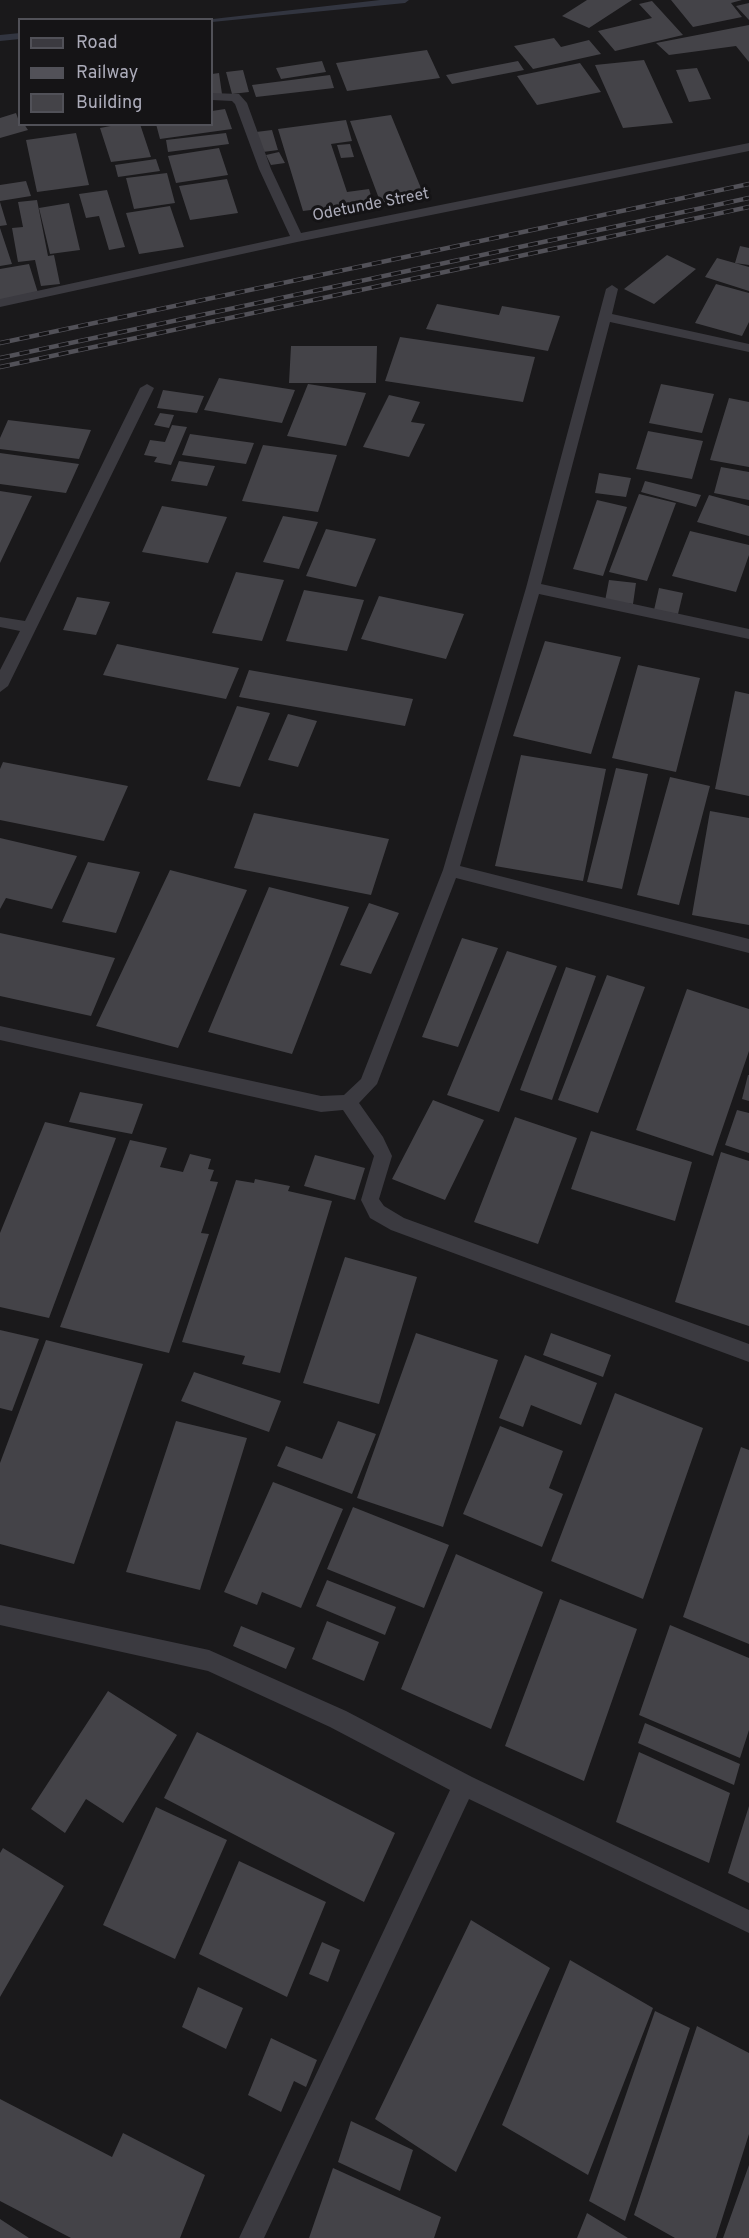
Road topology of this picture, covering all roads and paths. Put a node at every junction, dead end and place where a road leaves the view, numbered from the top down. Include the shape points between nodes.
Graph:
1 (213, 97) edge
2 (749, 147) edge
3 (297, 238) junction
4 (612, 289) dead end
5 (0, 303) edge
6 (606, 317) junction
7 (749, 348) edge
8 (147, 388) dead end
9 (533, 588) junction
10 (0, 622) edge
11 (29, 627) junction
12 (749, 634) edge
13 (0, 686) edge
14 (451, 870) junction
15 (749, 946) edge
16 (0, 1033) edge
17 (348, 1102) junction
18 (749, 1353) edge
19 (0, 1615) edge
20 (464, 1785) junction
21 (749, 1922) edge
22 (251, 2238) edge

1 - 3 street via 236,98 241,103 265,169
2 - 3 street, Odetunde Street
3 - 5 street, Odetunde Street
4 - 6 street
6 - 7 street
6 - 9 street
8 - 11 street
9 - 12 street
9 - 14 street
10 - 11 street
11 - 13 street
14 - 15 street
14 - 17 street via 368,1084
16 - 17 street via 321,1104
17 - 18 street via 383,1156 370,1200 377,1212 398,1224
19 - 20 street via 209,1661 339,1719
20 - 21 street
20 - 22 street

